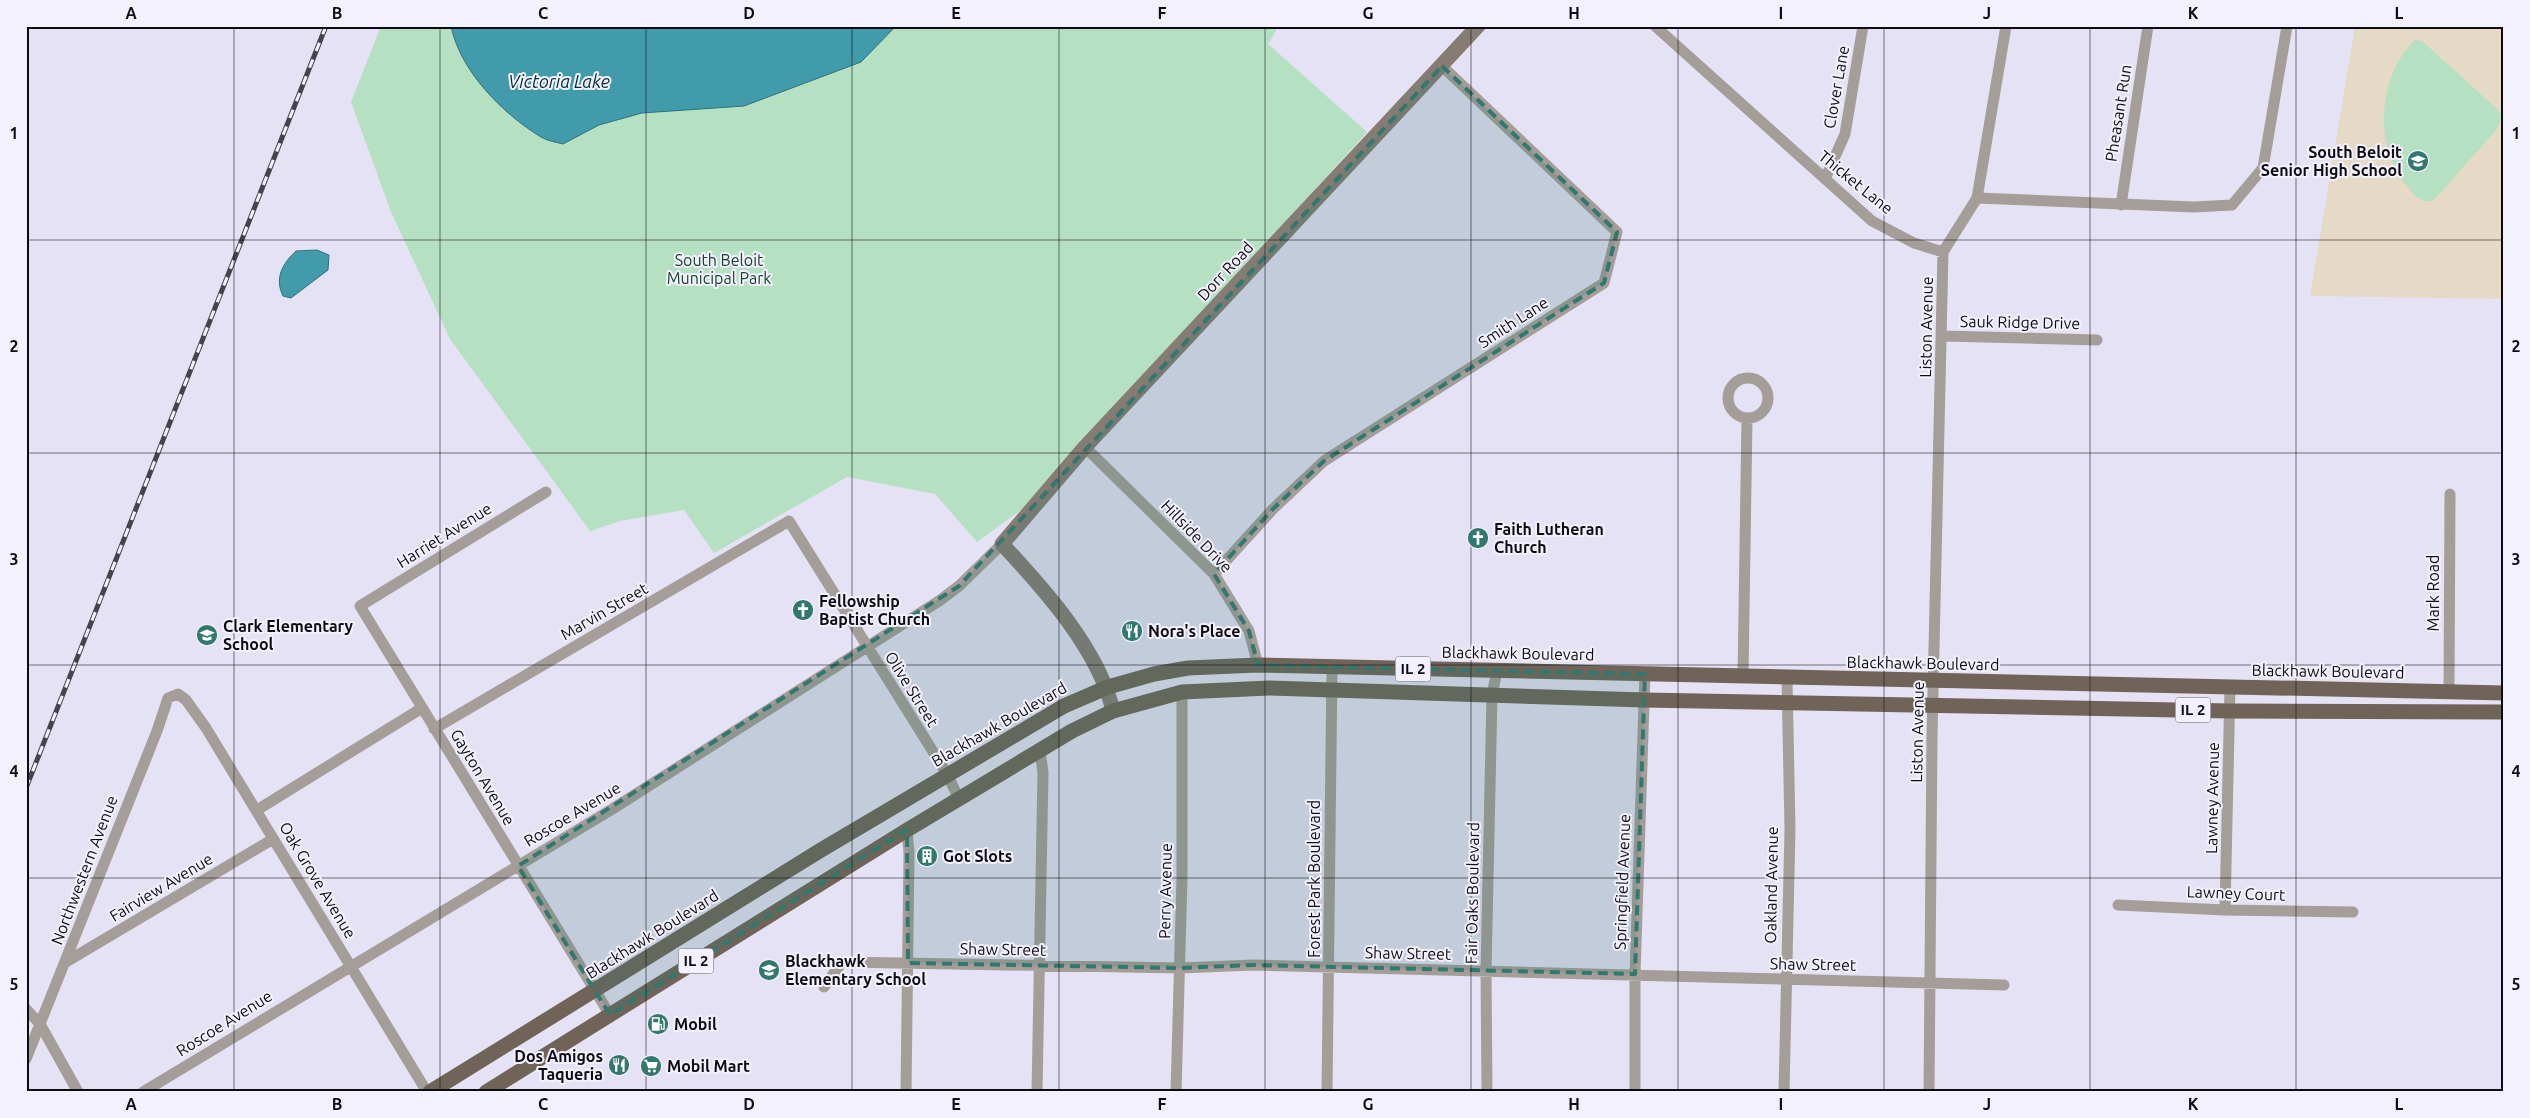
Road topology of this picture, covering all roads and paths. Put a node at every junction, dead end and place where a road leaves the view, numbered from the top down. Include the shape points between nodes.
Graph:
1 (1478, 26) edge
2 (1655, 26) edge
3 (1863, 26) edge
4 (2006, 26) edge
5 (2148, 26) edge
6 (2287, 26) edge
7 (1442, 66) junction
8 (1825, 180) junction
9 (1977, 198) junction
10 (2121, 205) junction
11 (1943, 252) junction
12 (1943, 336) junction
13 (2098, 340) dead end
14 (1747, 419) dead end
15 (1085, 447) junction
16 (546, 492) dead end
17 (2450, 494) dead end
18 (790, 520) joint
19 (1002, 544) junction
20 (1214, 574) junction
21 (360, 606) joint
22 (866, 646) junction
23 (1258, 665) junction
24 (1332, 667) junction
25 (1497, 670) junction
26 (1645, 674) junction
27 (1743, 676) junction
28 (1787, 678) junction
29 (1934, 680) junction
30 (2230, 686) junction
31 (1108, 687) junction
32 (1332, 691) junction
33 (1182, 692) junction
34 (2449, 692) junction
35 (2504, 693) edge
36 (173, 694) joint
37 (1492, 696) junction
38 (1644, 700) junction
39 (1788, 702) junction
40 (1933, 705) junction
41 (422, 708) junction
42 (1113, 711) junction
43 (2230, 711) junction
44 (2504, 712) edge
45 (434, 729) junction
46 (1040, 750) junction
47 (946, 774) junction
48 (959, 798) junction
49 (257, 810) junction
50 (907, 830) junction
51 (273, 839) junction
52 (518, 866) junction
53 (2118, 905) dead end
54 (2225, 910) junction
55 (2353, 912) dead end
56 (66, 962) junction
57 (908, 963) junction
58 (351, 965) junction
59 (1039, 966) junction
60 (1180, 968) junction
61 (1330, 968) junction
62 (1486, 971) junction
63 (1635, 974) junction
64 (1785, 981) junction
65 (1930, 983) junction
66 (2004, 985) dead end
67 (824, 987) dead end
68 (596, 990) junction
69 (26, 1009) edge
70 (610, 1015) junction
71 (40, 1024) junction
72 (26, 1059) edge
73 (78, 1092) edge
74 (143, 1092) edge
75 (429, 1092) edge
76 (486, 1092) edge
77 (906, 1092) edge
78 (1036, 1092) edge
79 (1176, 1092) edge
80 (1327, 1092) edge
81 (1487, 1092) edge
82 (1635, 1092) edge
83 (1784, 1092) edge
84 (1929, 1092) edge

1 - 7 street, Dorr Road
2 - 8 street, Thicket Lane
3 - 8 street, Clover Lane via 1845,134
4 - 9 street
5 - 10 street, Pheasant Run
6 - 10 street via 2263,168 2232,205 2194,208
7 - 15 street, Dorr Road
7 - 20 street, Smith Lane via 1617,232 1604,283 1324,461 1272,509
8 - 11 street, Thicket Lane via 1872,221 1914,243
9 - 10 street
9 - 11 street
11 - 12 street, Liston Avenue
12 - 13 street, Sauk Ridge Drive
12 - 29 street, Liston Avenue
14 - 27 street
15 - 19 street, Dorr Road
15 - 20 street, Hillside Drive
16 - 21 street, Harriet Avenue
17 - 34 street, Mark Road
18 - 22 street, Olive Street
18 - 45 street, Marvin Street
19 - 22 street, Roscoe Avenue via 959,586
19 - 31 street via 1046,593 1096,663
20 - 23 street, Hillside Drive via 1249,631
21 - 41 street, Gayton Avenue
22 - 47 street, Olive Street
22 - 52 street, Roscoe Avenue
23 - 24 main road, Blackhawk Boulevard / IL 2
23 - 31 main road, Blackhawk Boulevard / IL 2 via 1188,668
24 - 25 main road, Blackhawk Boulevard / IL 2
24 - 32 street, Forest Park Boulevard
25 - 26 main road, Blackhawk Boulevard / IL 2
25 - 37 street, Fair Oaks Boulevard
26 - 27 main road, Blackhawk Boulevard / IL 2
26 - 38 street, Springfield Avenue
27 - 28 main road, Blackhawk Boulevard / IL 2
28 - 29 main road, Blackhawk Boulevard / IL 2
28 - 39 street, Oakland Avenue
29 - 30 main road, Blackhawk Boulevard / IL 2
29 - 40 street, Liston Avenue
30 - 34 main road, Blackhawk Boulevard / IL 2
30 - 43 street, Lawney Avenue
31 - 42 street
31 - 47 main road, Blackhawk Boulevard / IL 2 via 1045,715
32 - 33 main road, IL 2 via 1269,688
32 - 37 main road, IL 2
32 - 61 street, Forest Park Boulevard
33 - 42 main road, IL 2
33 - 60 street, Perry Avenue
34 - 35 main road, IL 2
36 - 49 street, Oak Grove Avenue via 186,700
36 - 56 street, Northwestern Avenue via 168,698
37 - 38 main road, IL 2
37 - 62 street, Fair Oaks Boulevard
38 - 39 main road, IL 2
38 - 63 street, Springfield Avenue
39 - 40 main road, IL 2
39 - 64 street, Oakland Avenue via 1790,829
40 - 43 main road, IL 2
40 - 65 street, Liston Avenue
41 - 45 street, Gayton Avenue
41 - 49 street
42 - 46 main road, IL 2
43 - 44 main road, IL 2
43 - 54 street, Lawney Avenue
45 - 52 street, Gayton Avenue
46 - 48 main road, IL 2
46 - 59 street via 1043,773
47 - 48 street, Olive Street
47 - 68 main road, Blackhawk Boulevard / IL 2
48 - 50 main road, IL 2
49 - 51 street, Oak Grove Avenue
50 - 57 street via 910,853
50 - 70 main road, IL 2
51 - 56 street, Fairview Avenue
51 - 58 street, Oak Grove Avenue
52 - 58 street, Roscoe Avenue
52 - 68 street, Gayton Avenue
53 - 54 street, Lawney Court
54 - 55 street, Lawney Court
56 - 71 street, Northwestern Avenue
57 - 59 street, Shaw Street
57 - 67 street, Shaw Street via 842,962
57 - 77 street
58 - 74 street, Roscoe Avenue
58 - 75 street, Oak Grove Avenue
59 - 60 street, Shaw Street
59 - 78 street
60 - 61 street, Shaw Street via 1253,965
60 - 79 street, Perry Avenue
61 - 62 street, Shaw Street
61 - 80 street, Forest Park Boulevard
62 - 63 street, Shaw Street
62 - 81 street, Fair Oaks Boulevard
63 - 64 street, Shaw Street
63 - 82 street, Springfield Avenue
64 - 65 street, Shaw Street
64 - 83 street, Oakland Avenue
65 - 66 street, Shaw Street
65 - 84 street, Liston Avenue
68 - 70 street, Gayton Avenue
68 - 75 main road, Blackhawk Boulevard / IL 2
69 - 71 street
70 - 76 main road, IL 2
71 - 72 street, Northwestern Avenue
71 - 73 street

